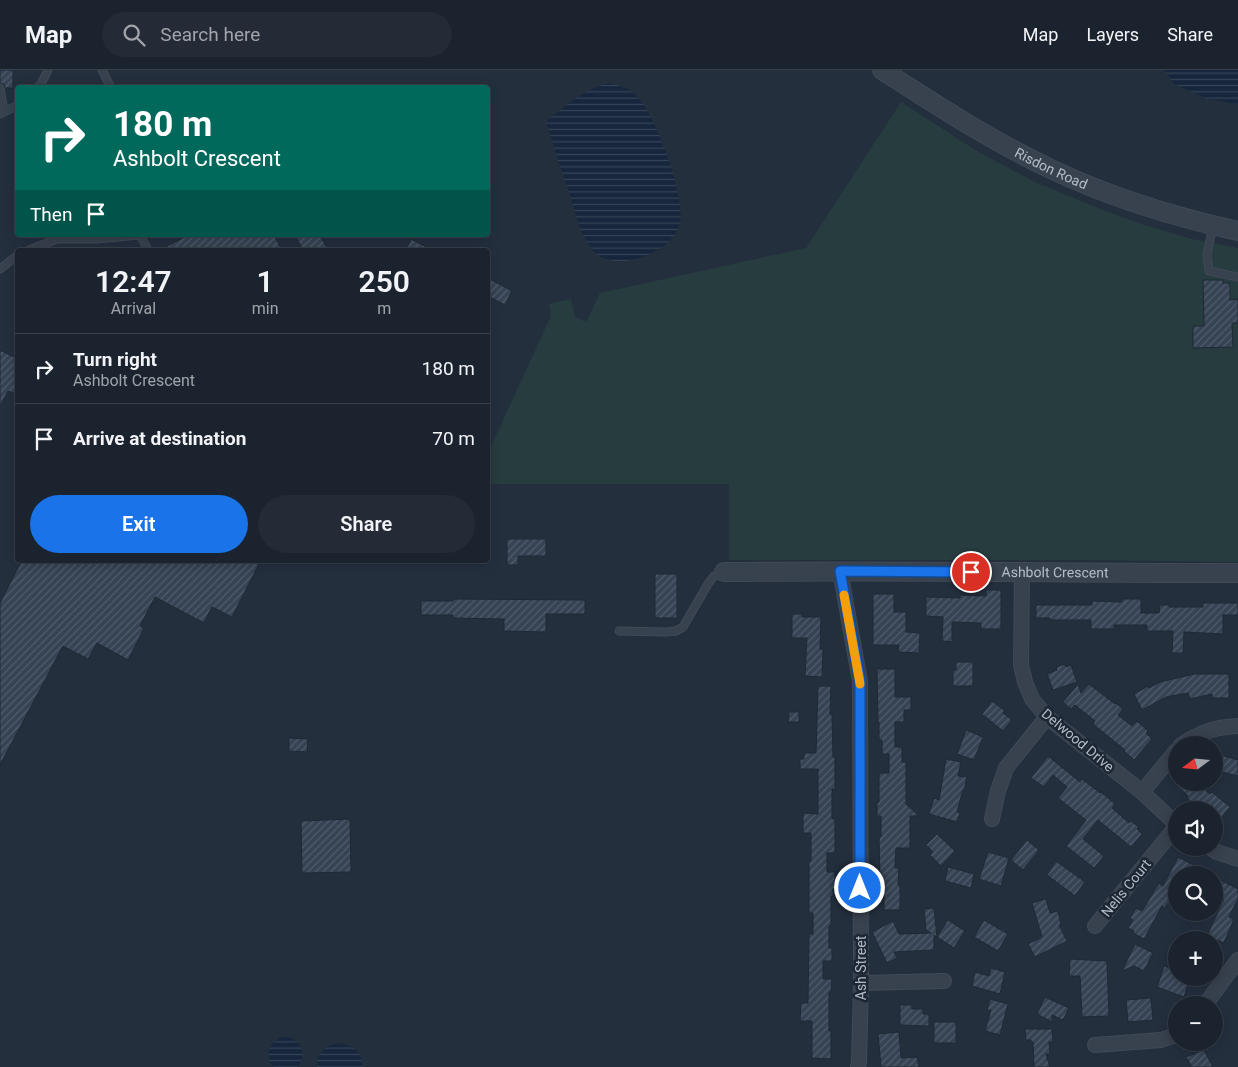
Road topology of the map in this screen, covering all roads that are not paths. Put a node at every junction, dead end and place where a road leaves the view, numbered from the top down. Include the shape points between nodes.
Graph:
1 (48, 70) edge
2 (102, 70) edge
3 (882, 70) edge
4 (40, 85) edge
5 (110, 85) edge
6 (0, 88) edge
7 (15, 106) edge
8 (2, 113) edge
9 (1213, 225) junction
10 (1238, 231) edge
11 (119, 237) edge
12 (33, 248) edge
13 (15, 256) edge
14 (0, 269) edge
15 (1238, 277) edge
16 (840, 571) junction
17 (724, 572) joint
18 (1022, 573) junction
19 (1238, 573) edge
20 (619, 631) dead end
21 (1047, 717) junction
22 (1238, 726) edge
23 (1198, 736) edge
24 (1168, 761) edge
25 (1142, 792) junction
26 (1168, 817) edge
27 (992, 819) dead end
28 (1168, 835) edge
29 (1223, 854) edge
30 (1238, 860) edge
31 (1096, 926) dead end
32 (1238, 960) edge
33 (944, 981) dead end
34 (861, 983) junction
35 (1212, 996) edge
36 (1168, 1037) edge
37 (1095, 1045) dead end
38 (858, 1067) edge

1 - 4 lane
2 - 5 lane
3 - 9 street, Risdon Road via 958,119 1053,170 1127,200
6 - 8 lane
7 - 8 lane
9 - 10 street, Risdon Road
9 - 15 lane via 1207,254 1209,271
11 - 12 lane via 57,239
13 - 14 lane
16 - 17 street, Ashbolt Crescent
16 - 18 street, Ashbolt Crescent
16 - 34 street, Ash Street via 860,680
17 - 20 lane via 714,576 683,627 676,631
18 - 19 street, Ashbolt Crescent
18 - 21 street, Delwood Drive via 1021,665 1032,699
21 - 25 street, Delwood Drive
21 - 27 street via 1006,768
22 - 23 street via 1222,727
24 - 25 street
25 - 26 street, Delwood Drive
28 - 31 street, Nelis Court
29 - 30 street
32 - 35 street
33 - 34 street
34 - 38 street, Ash Street
36 - 37 street

